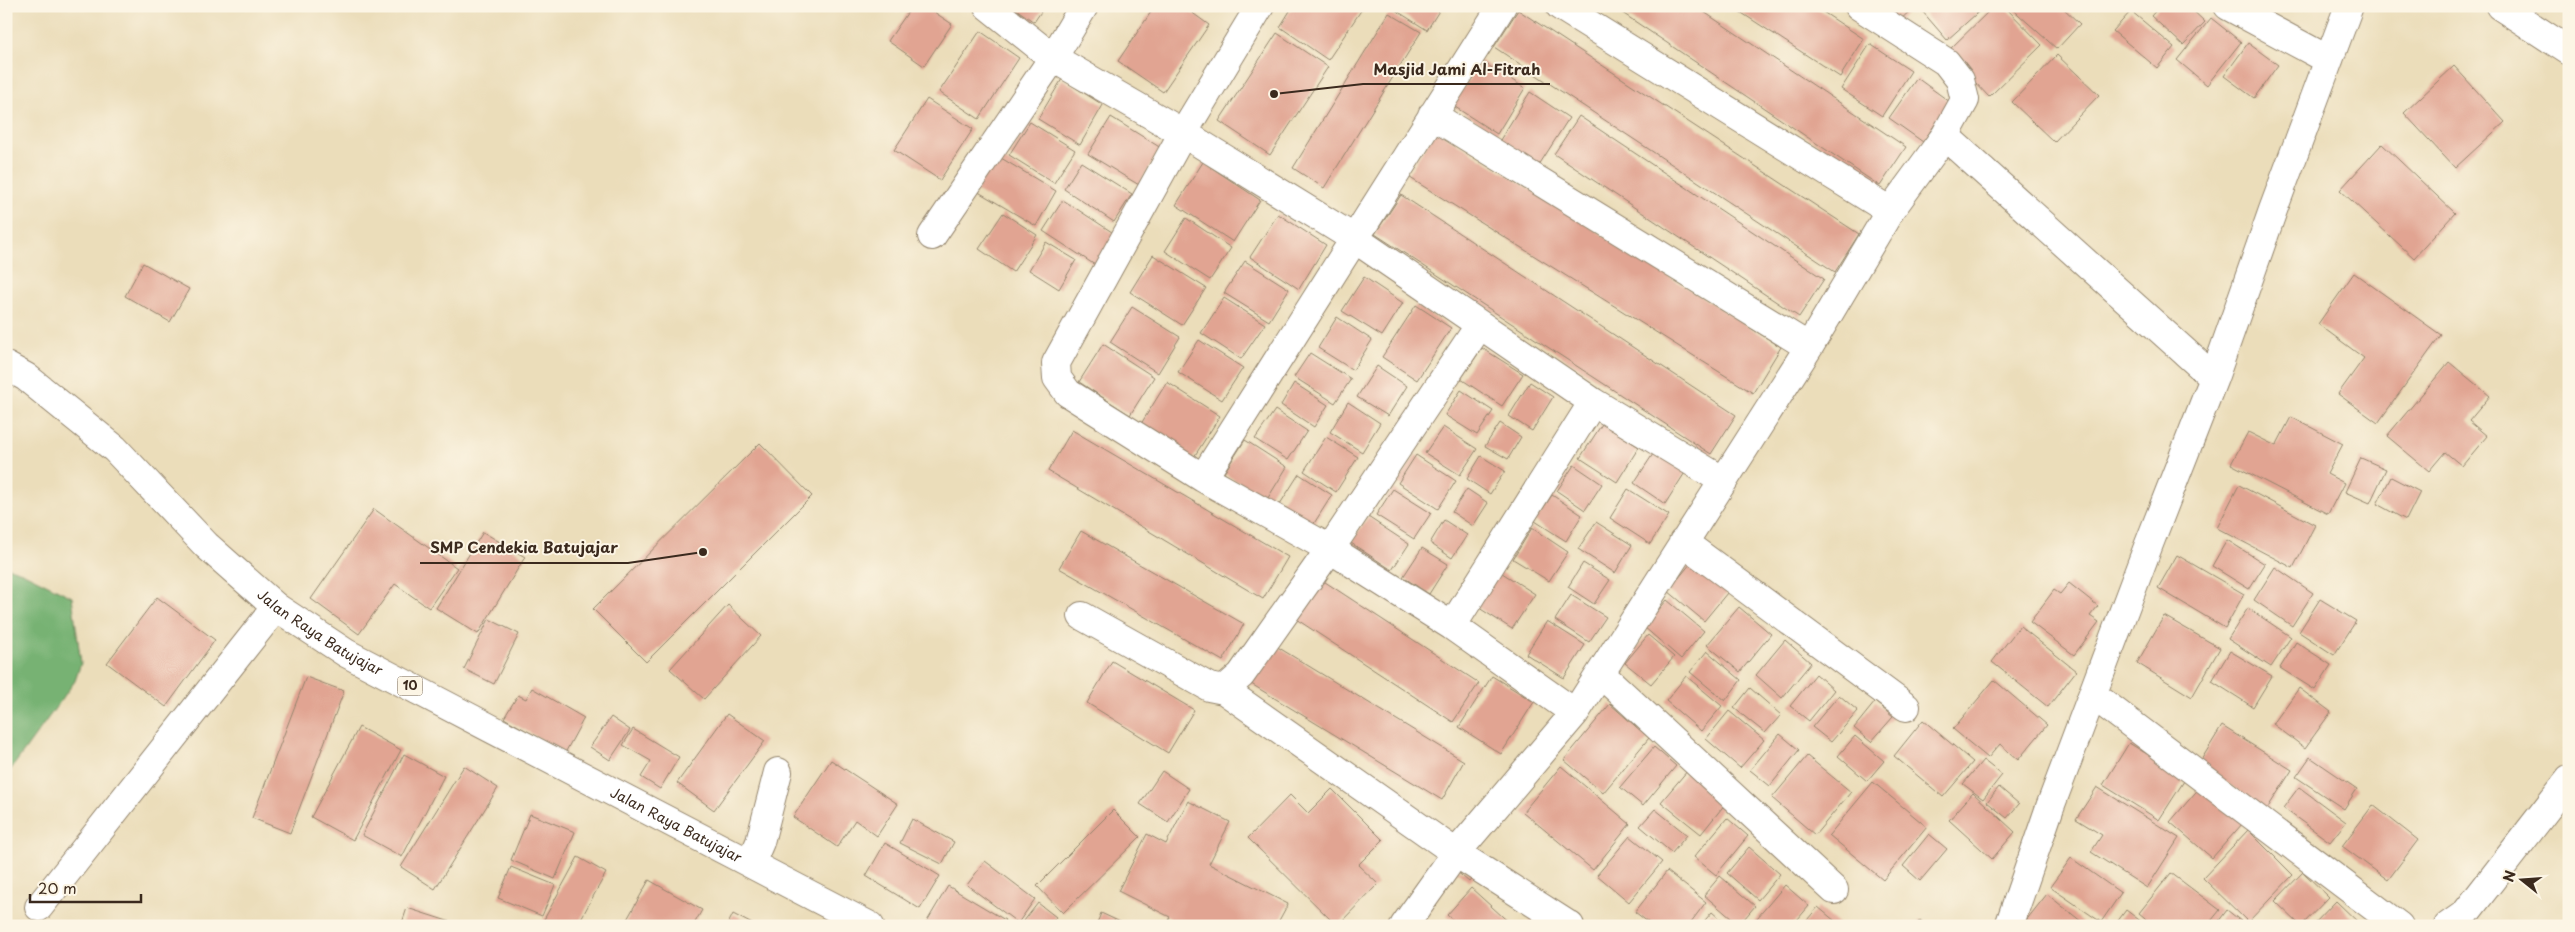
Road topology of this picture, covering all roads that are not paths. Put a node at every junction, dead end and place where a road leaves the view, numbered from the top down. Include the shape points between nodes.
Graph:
1 (988, 6) edge
2 (1084, 6) edge
3 (1260, 6) edge
4 (1502, 6) edge
5 (1560, 6) edge
6 (1859, 6) edge
7 (2228, 6) edge
8 (2349, 6) edge
9 (2500, 6) edge
10 (2569, 51) edge
11 (1053, 58) junction
12 (2330, 60) junction
13 (1432, 116) junction
14 (1183, 133) junction
15 (1945, 136) junction
16 (1890, 211) junction
17 (932, 236) dead end
18 (1354, 239) junction
19 (1478, 326) junction
20 (1809, 347) junction
21 (6, 366) edge
22 (2214, 378) junction
23 (1593, 402) junction
24 (1203, 478) junction
25 (1722, 480) junction
26 (1683, 542) junction
27 (1330, 549) junction
28 (276, 607) junction
29 (1082, 616) dead end
30 (1452, 626) junction
31 (1602, 674) junction
32 (1224, 690) junction
33 (2093, 695) junction
34 (1906, 707) dead end
35 (1576, 713) junction
36 (778, 772) dead end
37 (2569, 780) edge
38 (2559, 812) edge
39 (1456, 853) junction
40 (751, 863) junction
41 (1834, 890) dead end
42 (39, 907) dead end
43 (870, 926) edge
44 (1404, 926) edge
45 (1570, 926) edge
46 (2008, 926) edge
47 (2398, 926) edge
48 (2448, 926) edge

1 - 11 main road
2 - 11 main road
3 - 14 main road
4 - 13 main road
5 - 16 main road
6 - 15 main road via 1946,62 1960,80 1965,100
7 - 12 main road
8 - 12 main road
9 - 10 main road
11 - 14 main road
11 - 17 main road
12 - 22 main road
13 - 18 main road
13 - 20 main road
14 - 18 main road
14 - 24 main road via 1056,363 1057,378 1068,393
15 - 16 main road
15 - 22 main road
16 - 20 main road
18 - 19 main road
18 - 24 main road
19 - 23 main road
19 - 27 main road
20 - 25 main road
21 - 28 main road, Jalan Raya Batujajar / 10 via 26,377 115,449 206,545
22 - 33 main road
23 - 25 main road
23 - 30 main road
24 - 27 main road
25 - 26 main road
26 - 31 main road
26 - 34 main road
27 - 30 main road
27 - 32 main road via 1241,674
28 - 40 main road, Jalan Raya Batujajar / 10 via 346,653
28 - 42 main road
29 - 32 main road via 1209,687
30 - 35 main road
31 - 35 main road
31 - 41 main road
32 - 39 main road
33 - 46 main road
33 - 47 main road
35 - 39 main road
36 - 40 main road via 760,842
37 - 38 main road
38 - 48 main road via 2465,914
39 - 44 main road
39 - 45 main road
40 - 43 main road, Jalan Raya Batujajar / 10

